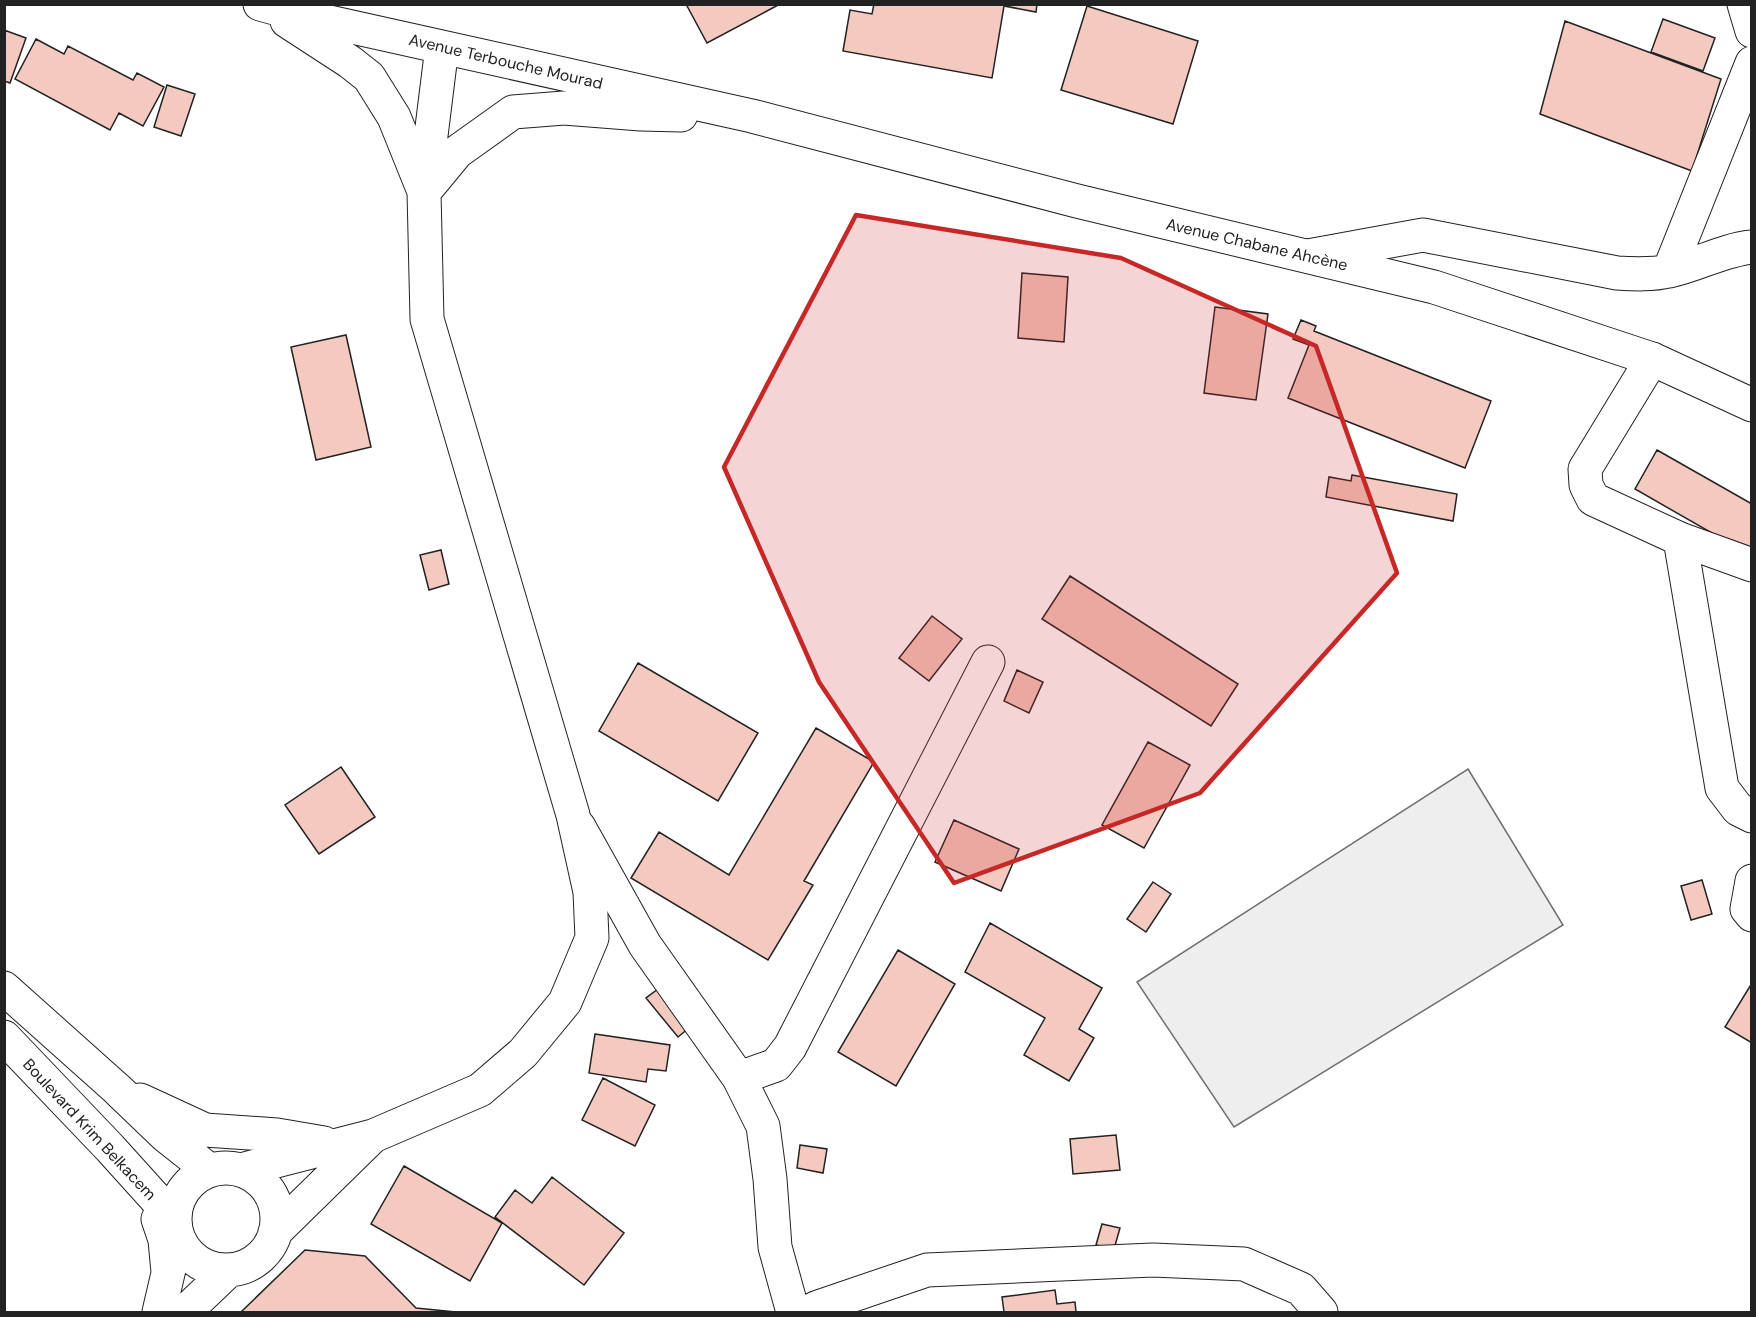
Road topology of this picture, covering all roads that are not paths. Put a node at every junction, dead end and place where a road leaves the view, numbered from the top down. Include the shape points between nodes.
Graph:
1 (1744, 4) edge
2 (261, 5) edge
3 (1752, 31) edge
4 (442, 47) junction
5 (1752, 63) edge
6 (752, 116) junction
7 (424, 192) junction
8 (1752, 247) edge
9 (1308, 256) junction
10 (1669, 272) junction
11 (1652, 359) junction
12 (1752, 405) edge
13 (1680, 539) junction
14 (1752, 565) edge
15 (988, 662) dead end
16 (573, 815) junction
17 (1752, 816) edge
18 (1752, 880) edge
19 (1752, 915) edge
20 (4, 988) edge
21 (4, 1037) edge
22 (740, 1078) junction
23 (117, 1089) junction
24 (373, 1136) junction
25 (337, 1145) junction
26 (225, 1170) junction
27 (140, 1180) junction
28 (176, 1228) junction
29 (275, 1232) junction
30 (229, 1270) junction
31 (168, 1272) junction
32 (159, 1312) edge
33 (185, 1312) edge
34 (793, 1312) edge
35 (808, 1312) edge
36 (1321, 1312) edge

1 - 3 main road
2 - 4 main road, Avenue Terbouche Mourad
2 - 7 main road via 369,78 394,117
4 - 6 main road, Avenue Terbouche Mourad
4 - 7 main road
5 - 10 main road
6 - 7 main road via 564,108 513,112 457,152
6 - 9 main road, Avenue Chabane Ahcène via 1077,201
7 - 16 main road via 427,319
8 - 10 main road
9 - 10 main road via 1423,235 1617,273
9 - 11 main road, Avenue Chabane Ahcène via 1434,287
11 - 12 main road, Avenue Chabane Ahcène
11 - 13 main road via 1585,470 1586,485 1593,499
13 - 14 main road
13 - 17 main road via 1722,788 1738,809
15 - 22 main road via 790,1047 776,1065
16 - 22 main road via 645,945
16 - 24 main road via 590,892 592,938 565,1002 523,1053 480,1090
18 - 19 main road via 1747,909
20 - 23 main road
21 - 27 main road, Boulevard Krim Belkacem
22 - 34 main road via 763,1125 775,1247
23 - 25 main road via 205,1130 277,1135
23 - 26 main road via 166,1136
24 - 25 main road
24 - 29 main road
25 - 26 main road
26 - 28 main road via 195,1178 184,1190 177,1204
26 - 29 main road via 255,1177 266,1188 274,1201
27 - 28 main road, Boulevard Krim Belkacem
27 - 31 main road via 165,1240
28 - 30 main road via 186,1250 198,1262
28 - 31 main road
29 - 30 main road via 269,1247 258,1258
30 - 33 main road
31 - 32 main road
35 - 36 main road via 927,1270 1154,1260 1244,1264 1301,1289

